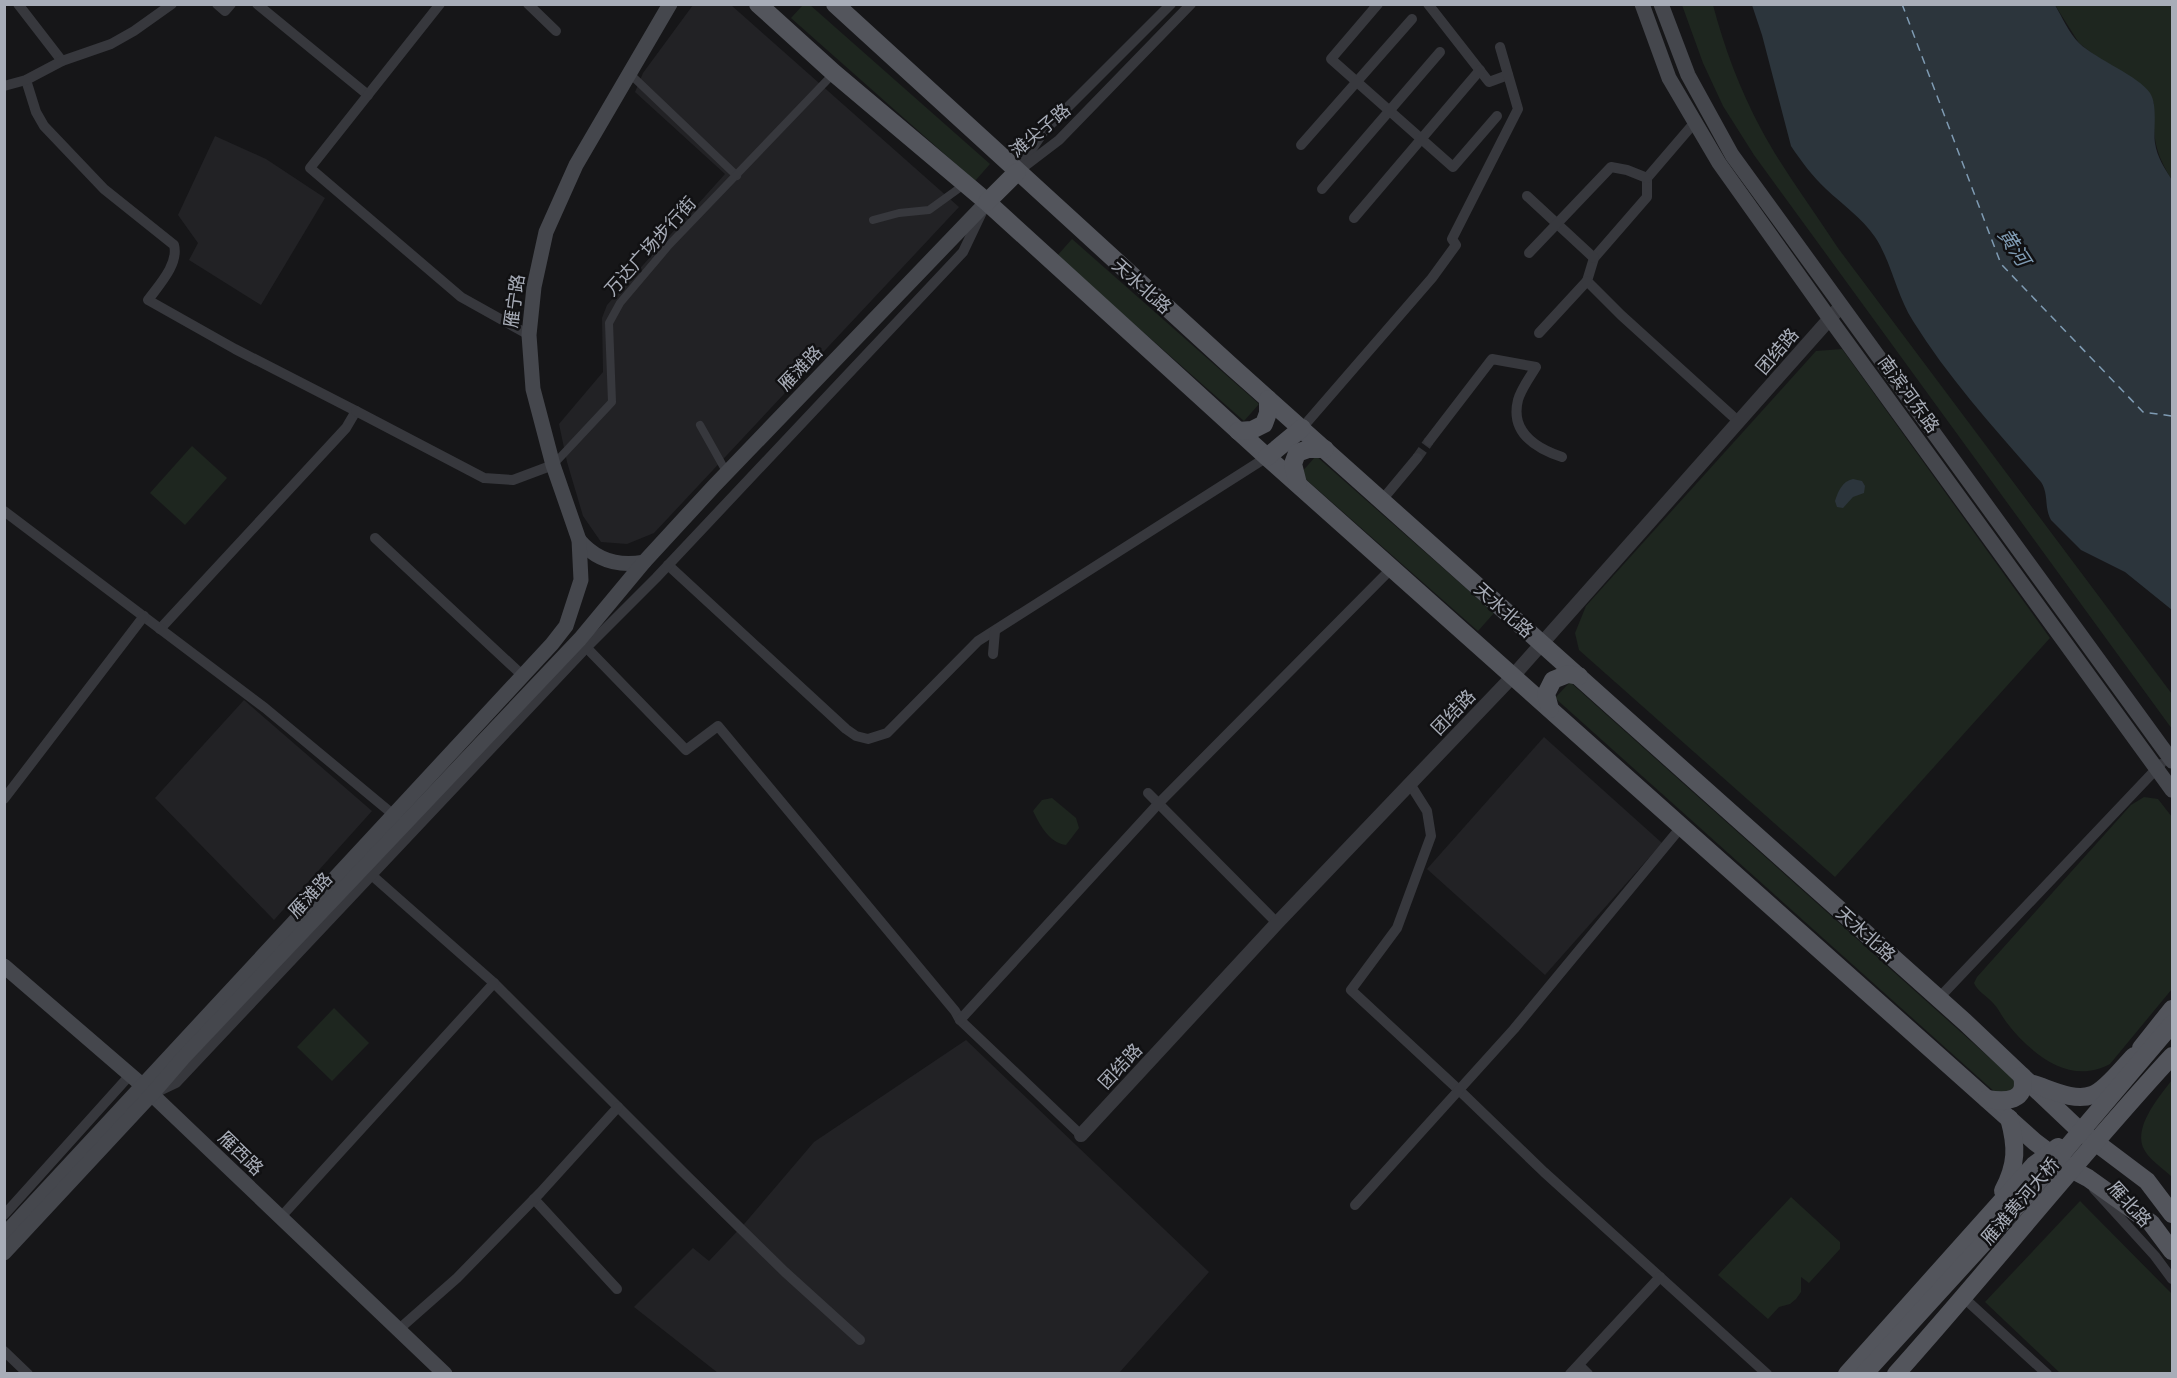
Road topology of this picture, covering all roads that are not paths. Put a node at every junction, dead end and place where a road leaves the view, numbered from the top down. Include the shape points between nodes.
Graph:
1 (18, 4) edge
2 (172, 4) edge
3 (217, 4) edge
4 (231, 4) edge
5 (257, 4) edge
6 (440, 4) edge
7 (528, 4) edge
8 (670, 4) edge
9 (758, 4) edge
10 (835, 4) edge
11 (1171, 4) edge
12 (1191, 4) edge
13 (1378, 4) edge
14 (1428, 4) edge
15 (1642, 4) edge
16 (1661, 4) edge
17 (1412, 19) dead end
18 (556, 31) dead end
19 (1500, 47) dead end
20 (1440, 52) dead end
21 (62, 62) junction
22 (1480, 70) junction
23 (629, 73) junction
24 (834, 73) junction
25 (1508, 75) junction
26 (26, 80) junction
27 (1357, 82) junction
28 (4, 86) edge
29 (368, 95) junction
30 (1389, 111) junction
31 (1497, 116) dead end
32 (1695, 122) junction
33 (1421, 139) junction
34 (1301, 145) dead end
35 (1017, 172) junction
36 (736, 176) junction
37 (1647, 178) junction
38 (966, 183) junction
39 (1322, 189) dead end
40 (1527, 196) dead end
41 (987, 202) junction
42 (1354, 218) dead end
43 (873, 220) dead end
44 (1557, 224) junction
45 (1529, 253) dead end
46 (1594, 258) junction
47 (1587, 281) junction
48 (1841, 306) junction
49 (1830, 319) junction
50 (1539, 333) dead end
51 (529, 335) junction
52 (1268, 399) junction
53 (356, 411) junction
54 (1738, 422) junction
55 (700, 425) dead end
56 (1302, 428) junction
57 (1238, 431) junction
58 (1429, 441) tunnel mouth
59 (1325, 449) junction
60 (1562, 457) dead end
61 (1267, 458) junction
62 (1416, 458) tunnel mouth
63 (553, 465) junction
64 (727, 473) junction
65 (1298, 484) junction
66 (1382, 500) junction
67 (4, 511) edge
68 (375, 538) dead end
69 (579, 540) junction
70 (644, 562) junction
71 (668, 565) junction
72 (1392, 568) junction
73 (144, 616) junction
74 (566, 627) joint
75 (160, 629) junction
76 (996, 631) junction
77 (1542, 643) junction
78 (583, 644) junction
79 (993, 654) dead end
80 (522, 675) junction
81 (1513, 676) junction
82 (1579, 676) junction
83 (1551, 709) junction
84 (2170, 758) edge
85 (2157, 768) junction
86 (1410, 784) junction
87 (2172, 790) edge
88 (1148, 793) dead end
89 (4, 799) edge
90 (1159, 803) junction
91 (395, 816) junction
92 (1682, 826) junction
93 (363, 866) junction
94 (1276, 922) junction
95 (4, 966) edge
96 (494, 983) junction
97 (1938, 999) junction
98 (2172, 1009) edge
99 (960, 1020) junction
100 (2172, 1024) edge
101 (2172, 1042) edge
102 (2134, 1056) junction
103 (2172, 1056) edge
104 (2025, 1079) junction
105 (141, 1085) junction
106 (1460, 1090) junction
107 (1987, 1099) junction
108 (618, 1107) junction
109 (2009, 1118) junction
110 (2078, 1128) junction
111 (1081, 1135) joint
112 (2094, 1142) junction
113 (2051, 1153) junction
114 (2071, 1169) junction
115 (2088, 1178) junction
116 (2147, 1180) junction
117 (2172, 1194) edge
118 (534, 1199) junction
119 (1355, 1205) dead end
120 (1993, 1209) junction
121 (9, 1213) edge
122 (2172, 1214) edge
123 (280, 1218) junction
124 (4, 1235) edge
125 (2172, 1251) edge
126 (4, 1254) edge
127 (1660, 1277) junction
128 (2172, 1279) edge
129 (617, 1289) dead end
130 (1964, 1298) junction
131 (398, 1330) junction
132 (860, 1340) dead end
133 (4, 1351) edge
134 (1579, 1365) junction
135 (1764, 1372) edge
136 (28, 1374) edge
137 (445, 1374) edge
138 (1570, 1374) edge
139 (1588, 1374) edge
140 (1847, 1374) edge
141 (1864, 1374) edge
142 (1876, 1374) edge
143 (1896, 1374) edge
144 (2047, 1374) edge

1 - 21 street
2 - 21 street via 111,44
3 - 4 street via 225,11
5 - 29 street
6 - 29 street
7 - 18 street
8 - 23 main road, 雁宁路
9 - 24 main road
10 - 35 main road, 天水北路
11 - 35 street, 滩尖子路 via 1044,131
12 - 35 street, 滩尖子路 via 1059,140
13 - 27 street via 1331,59
14 - 22 street
15 - 32 main road, 南滨河东路 via 1670,78
16 - 48 main road, 南滨河东路 via 1688,75 1732,154
17 - 27 street
19 - 25 street
20 - 30 street
21 - 26 street
22 - 25 street via 1489,82
22 - 33 street
23 - 36 street
23 - 51 main road, 雁宁路 via 576,165 546,232 534,286
24 - 36 street, 万达广场步行街
24 - 38 main road
25 - 56 street via 1518,109 1452,239 1456,245
26 - 28 street
26 - 53 street via 44,126 104,189 174,245 174,261 148,300
27 - 30 street
27 - 34 street
29 - 51 street via 310,168 461,297
30 - 33 street
30 - 39 street
31 - 33 street via 1453,167
32 - 37 street
32 - 49 main road, 南滨河东路 via 1719,163
33 - 42 street
35 - 41 main road
35 - 52 main road, 天水北路
36 - 63 street, 万达广场步行街 via 613,312 609,323 612,402
37 - 44 street via 1611,167
37 - 46 street via 1647,197
38 - 41 main road
38 - 43 street via 929,210
40 - 44 street
41 - 57 main road
41 - 64 main road, 雁滩路
41 - 71 street via 963,252
44 - 45 street
44 - 46 street
46 - 47 street
47 - 50 street
47 - 54 street
48 - 49 street, 团结路
48 - 84 main road, 南滨河东路
49 - 54 street, 团结路
49 - 85 main road, 南滨河东路
51 - 63 main road, 雁宁路 via 533,389
52 - 56 main road, 天水北路
52 - 57 main road via 1264,424
53 - 63 street via 484,478 513,480
53 - 75 street via 346,429
54 - 77 street, 团结路
55 - 64 street
56 - 59 main road, 天水北路
56 - 61 main road
57 - 61 main road
58 - 60 street via 1492,359 1536,367 1519,399 1516,415 1522,433 1534,445
59 - 65 main road via 1297,453 1293,464
59 - 66 main road, 天水北路
61 - 65 main road
61 - 76 street
62 - 66 street
63 - 69 main road, 雁宁路
64 - 70 main road, 雁滩路
65 - 72 main road
66 - 77 main road, 天水北路
67 - 73 street
68 - 80 street
69 - 70 main road via 608,561
69 - 74 main road, 雁宁路 via 581,580
70 - 78 main road, 雁滩路
71 - 76 street via 846,729 868,740 887,733 978,641
71 - 78 street
72 - 81 main road
72 - 90 street
73 - 75 street
73 - 89 street
74 - 80 main road, 雁滩路
75 - 91 street via 265,708
76 - 79 street
77 - 81 street, 团结路
77 - 82 main road, 天水北路
78 - 93 main road, 雁滩路
78 - 99 street via 686,750 718,726
80 - 91 main road, 雁滩路
81 - 83 main road
81 - 86 street, 团结路
82 - 83 main road via 1568,674 1553,680 1546,694
82 - 97 main road, 天水北路
83 - 92 main road
84 - 85 street
85 - 87 main road, 南滨河东路
85 - 97 street
86 - 94 street, 团结路
86 - 106 street via 1427,810 1431,836 1397,928 1351,990
88 - 90 street
90 - 94 street
90 - 99 street
91 - 93 main road, 雁滩路
92 - 106 street
92 - 107 main road
93 - 96 street
93 - 105 main road, 雁滩路 via 183,1058
94 - 111 street, 团结路
95 - 105 main road, 雁西路
96 - 108 street
96 - 123 street
97 - 104 main road, 天水北路
98 - 102 main road
99 - 111 street
100 - 141 main road, 雁滩黄河大桥, bridge via 2020,1203
101 - 142 main road, 雁滩黄河大桥 via 2022,1216
102 - 104 main road via 2093,1095 2072,1096
102 - 110 main road
103 - 112 main road
104 - 107 main road via 2013,1100
104 - 110 main road, 天水北路
105 - 121 main road, 雁滩路
105 - 123 main road, 雁西路
105 - 126 main road, 雁滩路
106 - 119 street
106 - 127 street
107 - 109 main road
108 - 118 street
108 - 132 street via 785,1272
109 - 113 main road
109 - 120 main road via 2015,1157 2011,1175
110 - 112 main road, 天水北路
110 - 113 main road
112 - 114 main road
112 - 116 main road, 天水北路
113 - 114 main road
113 - 120 main road via 2034,1165
114 - 115 main road
114 - 130 main road
115 - 125 main road via 2151,1223
115 - 128 street, 雁北路 via 2096,1193 2156,1256
116 - 117 main road
116 - 122 main road, 天水北路
118 - 129 street
118 - 131 street via 457,1278
120 - 140 main road
121 - 124 main road, 雁滩路
123 - 131 main road, 雁西路
127 - 134 street
127 - 135 street
130 - 143 main road
130 - 144 street
131 - 137 main road, 雁西路
133 - 136 street
134 - 138 street
134 - 139 street

